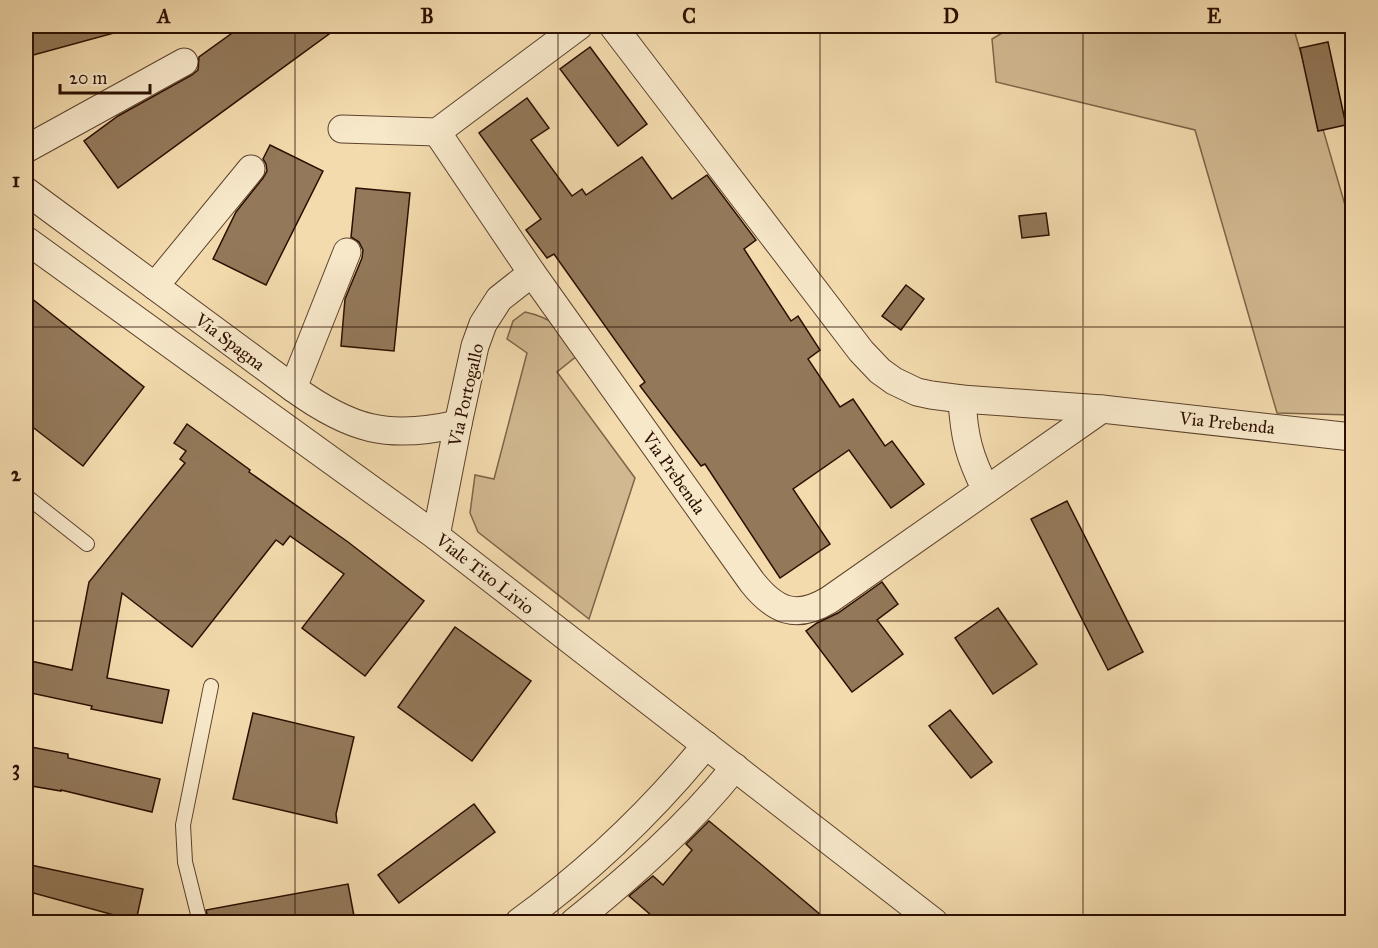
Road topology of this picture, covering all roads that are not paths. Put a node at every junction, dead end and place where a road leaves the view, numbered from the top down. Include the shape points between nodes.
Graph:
1 (579, 26) edge
2 (613, 26) edge
3 (184, 63) dead end
4 (342, 129) dead end
5 (437, 132) junction
6 (26, 149) edge
7 (251, 169) dead end
8 (26, 191) edge
9 (26, 240) edge
10 (347, 252) dead end
11 (532, 273) junction
12 (154, 286) junction
13 (292, 388) junction
14 (962, 399) junction
15 (1102, 409) junction
16 (458, 424) junction
17 (1353, 437) edge
18 (986, 490) junction
19 (26, 496) edge
20 (436, 536) junction
21 (87, 544) dead end
22 (212, 686) dead end
23 (706, 745) junction
24 (735, 767) junction
25 (200, 922) edge
26 (519, 922) edge
27 (574, 922) edge
28 (934, 922) edge

1 - 5 street
2 - 14 street, Via Prebenda via 871,363 916,392
3 - 6 street
4 - 5 street
5 - 11 street, Via Prebenda
7 - 12 street
8 - 12 street, Via Spagna
9 - 20 street, Viale Tito Livio
10 - 13 street
11 - 16 street, Via Portogallo via 499,299 483,324
11 - 18 street, Via Prebenda via 761,594 786,610 817,607
12 - 13 street, Via Spagna
13 - 16 street, Via Spagna via 340,418 377,430 421,432
14 - 15 street, Via Prebenda
14 - 18 street via 967,445
15 - 17 street, Via Prebenda
15 - 18 street, Via Prebenda
16 - 20 street, Via Portogallo
19 - 21 lane
20 - 23 street, Viale Tito Livio
22 - 25 lane via 183,825 185,862
23 - 24 street, Viale Tito Livio
23 - 26 street via 610,846
24 - 27 street via 706,802
24 - 28 street, Viale Tito Livio

